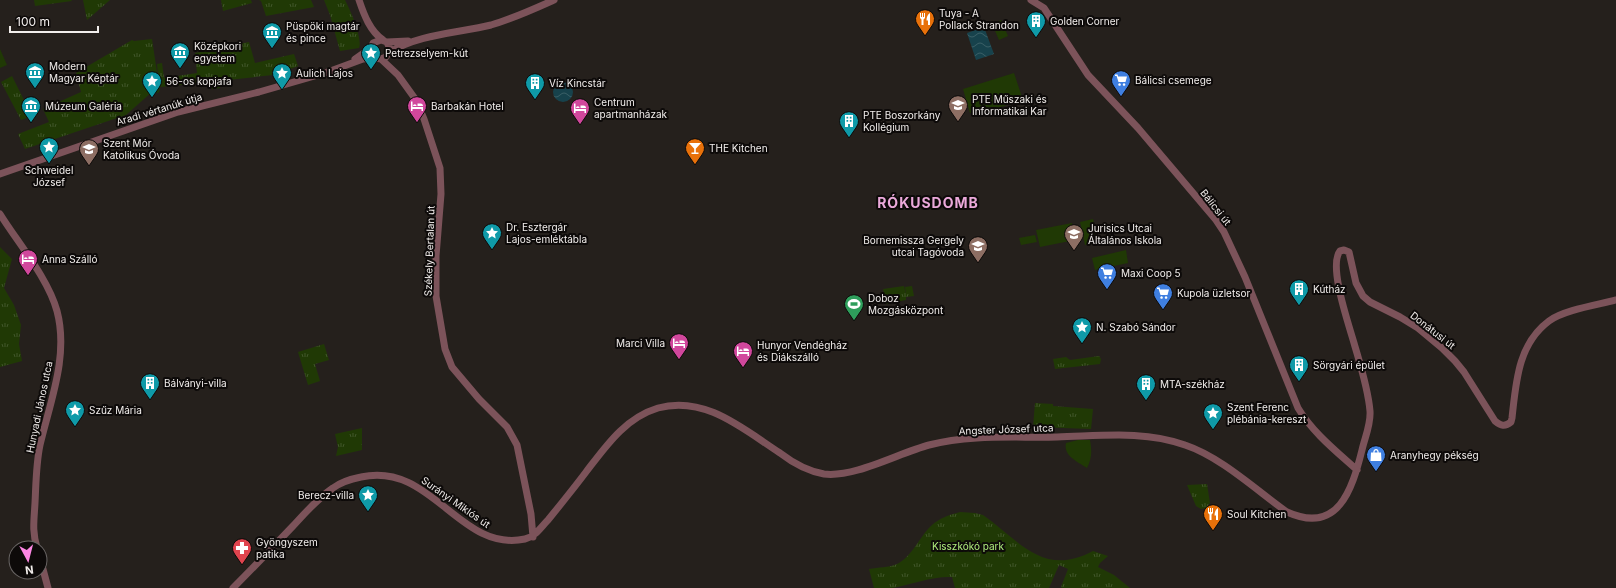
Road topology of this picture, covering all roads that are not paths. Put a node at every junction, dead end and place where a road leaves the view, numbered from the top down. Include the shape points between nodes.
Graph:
1 (359, 0) edge
2 (554, 0) edge
3 (1031, 0) edge
4 (368, 22) junction
5 (418, 40) junction
6 (385, 41) junction
7 (372, 47) junction
8 (389, 53) junction
9 (378, 58) junction
10 (348, 64) junction
11 (398, 75) junction
12 (0, 174) edge
13 (0, 214) edge
14 (1616, 300) edge
15 (1357, 470) junction
16 (533, 536) junction
17 (35, 540) edge
18 (233, 588) edge

1 - 4 street
2 - 5 street via 492,24
3 - 15 street, Bálicsi út via 1044,8 1088,75 1138,128 1216,220 1245,277 1298,408 1317,434
4 - 6 street via 377,36
4 - 7 street
5 - 6 street
5 - 8 street
6 - 7 street via 378,40
6 - 8 street via 390,47
7 - 9 street via 372,53
7 - 10 street, Aradi vértanúk útja
8 - 9 street
8 - 11 street
9 - 10 street, Aradi vértanúk útja
9 - 11 street
10 - 12 street, Aradi vértanúk útja via 266,90 178,112
11 - 16 street, Székely Bertalan út via 416,100 440,168 436,296 445,349 452,367 506,427 517,445
13 - 17 street, Hunyadi János utca via 38,271 52,299 58,319 59,367 36,472
14 - 15 street, Donátusi út via 1549,320 1536,333 1518,370 1511,422 1504,426 1495,421 1464,372 1442,348 1418,328 1363,296 1356,283 1349,252 1340,251 1337,257 1339,290 1370,413 1368,431
15 - 16 street, Angster József utca via 1348,493 1339,506 1326,516 1312,519 1299,518 1287,512 1209,455 1184,444 1153,436 994,437 960,440 930,445 849,473 828,474 796,465 728,418 689,406 677,406 652,410 624,427 602,449
16 - 18 street, Surányi Miklós út via 508,541 492,538 477,532 435,498 409,482 384,475 365,476 335,486 318,500

